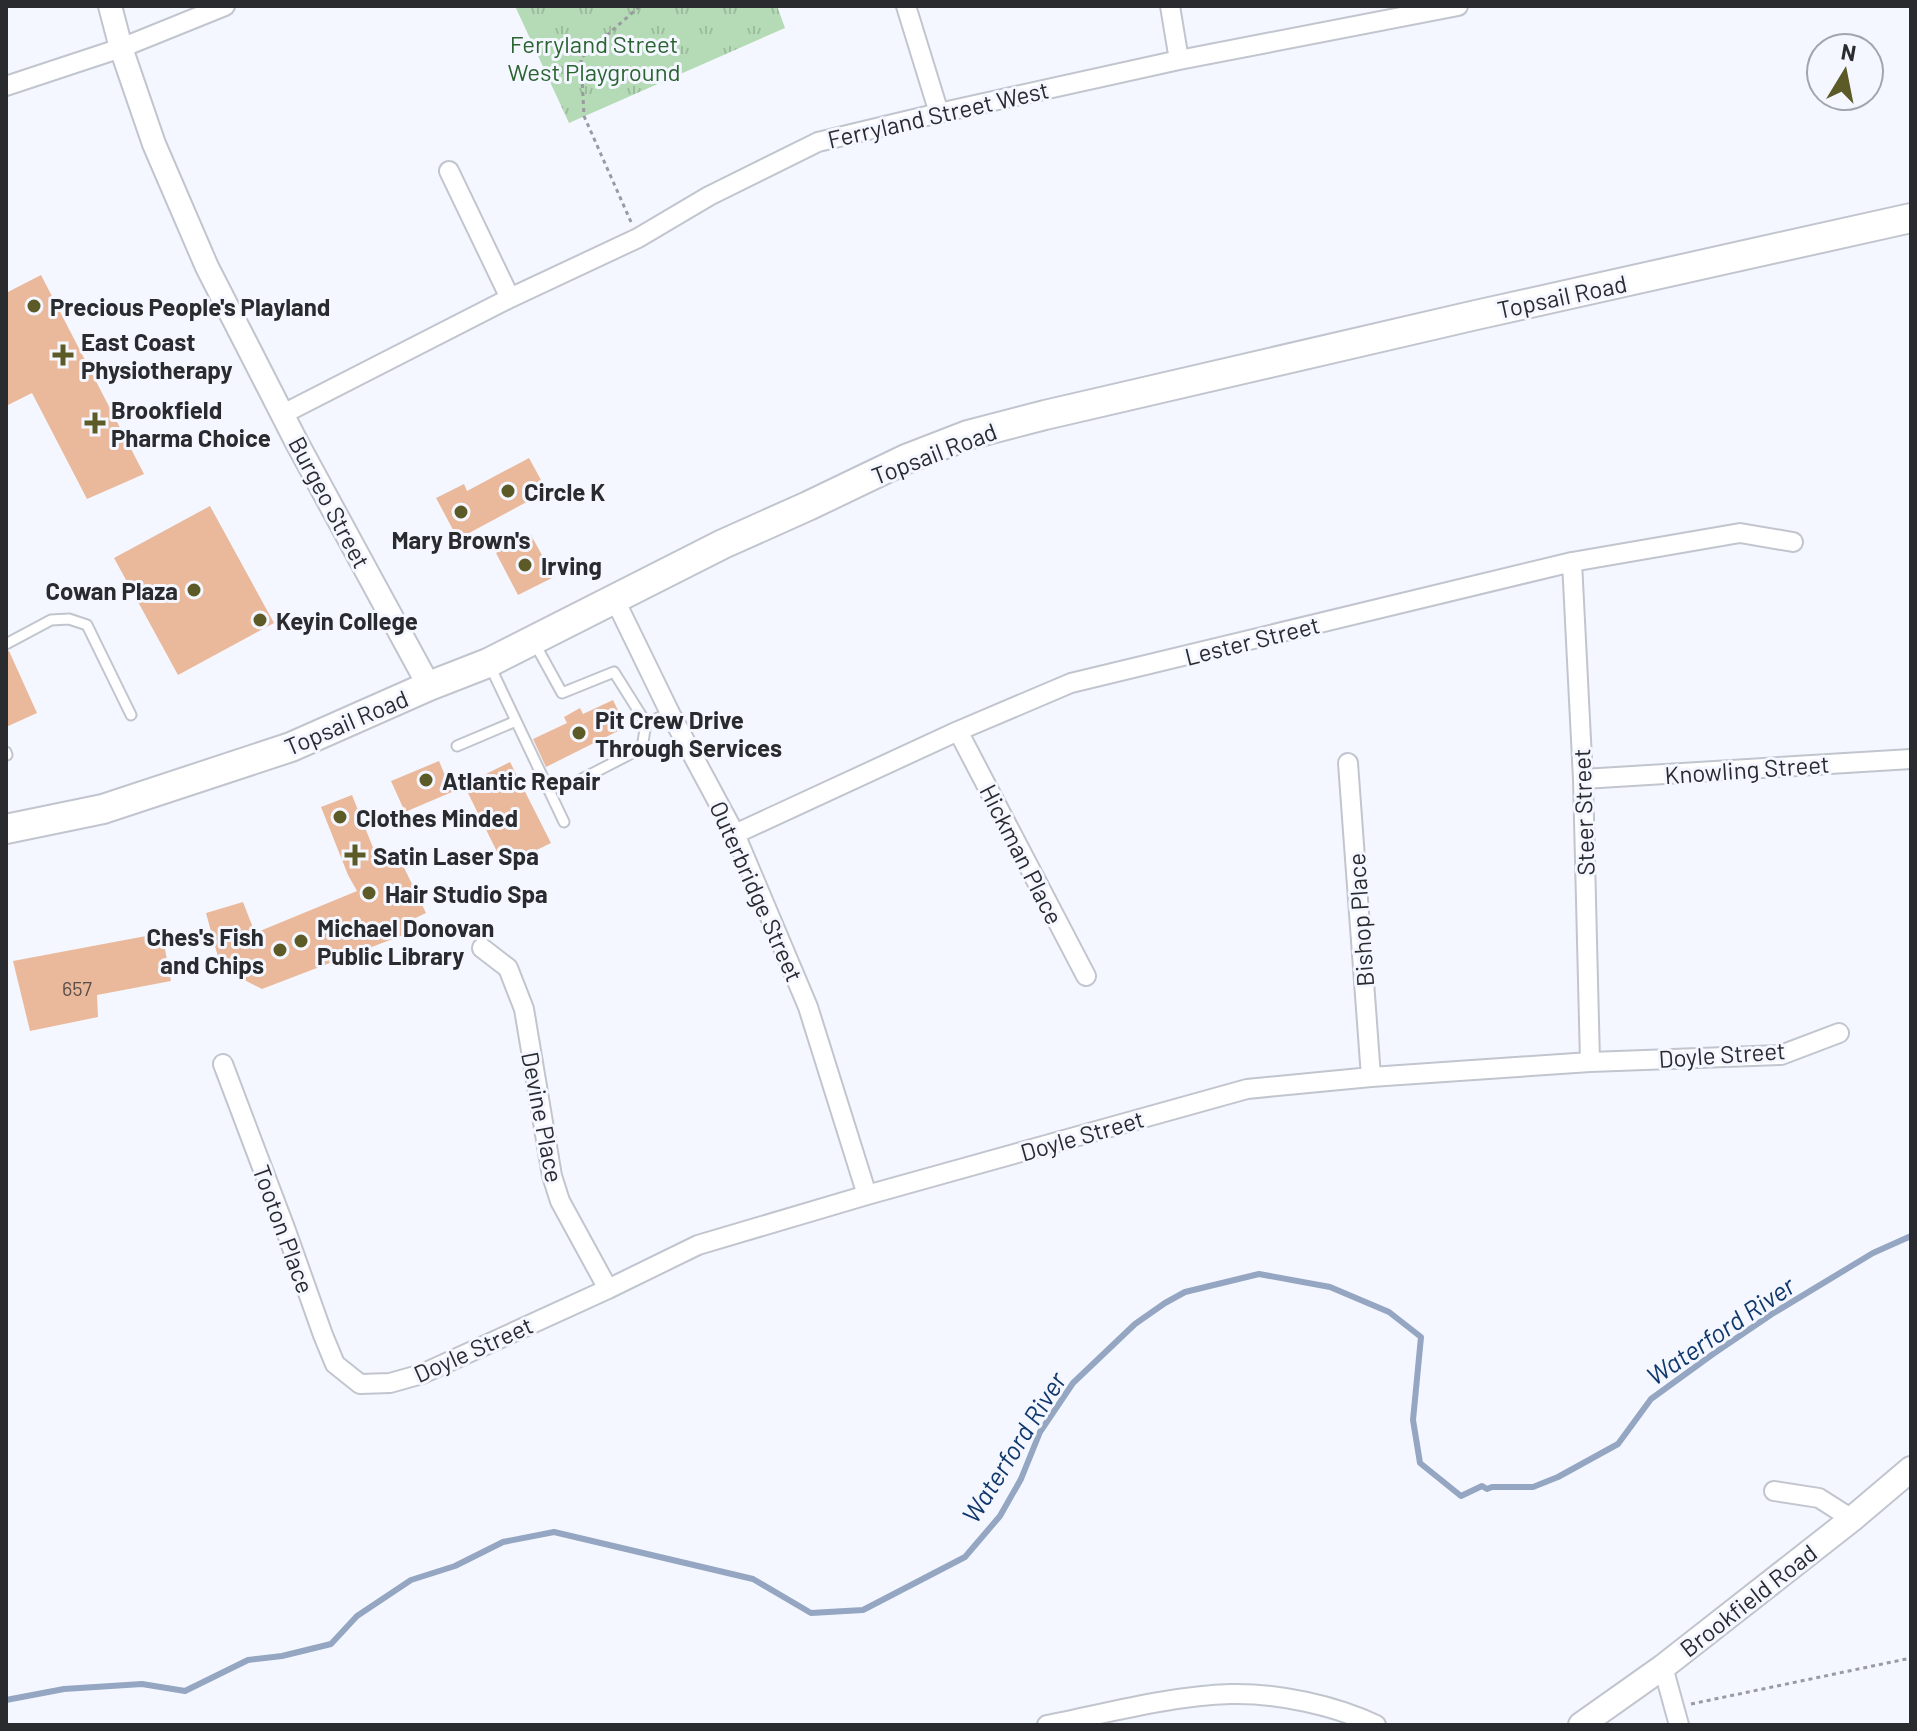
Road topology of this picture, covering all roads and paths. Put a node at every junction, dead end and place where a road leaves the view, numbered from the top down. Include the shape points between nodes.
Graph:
1 (110, 6) edge
2 (225, 6) edge
3 (640, 6) edge
4 (906, 6) edge
5 (1170, 6) edge
6 (1451, 7) edge
7 (121, 48) junction
8 (1179, 60) junction
9 (6, 86) edge
10 (939, 113) junction
11 (449, 171) dead end
12 (1911, 218) edge
13 (638, 238) junction
14 (510, 298) junction
15 (283, 414) junction
16 (1793, 542) dead end
17 (1572, 562) junction
18 (615, 600) junction
19 (533, 641) junction
20 (6, 644) edge
21 (488, 663) junction
22 (429, 686) junction
23 (670, 713) junction
24 (131, 715) dead end
25 (516, 721) junction
26 (646, 723) junction
27 (958, 731) junction
28 (457, 746) dead end
29 (1911, 759) edge
30 (1348, 763) dead end
31 (1583, 779) junction
32 (570, 785) dead end
33 (564, 822) dead end
34 (6, 829) edge
35 (735, 834) junction
36 (482, 948) dead end
37 (1086, 976) dead end
38 (1839, 1033) dead end
39 (1590, 1062) junction
40 (223, 1064) dead end
41 (1371, 1077) junction
42 (867, 1195) junction
43 (608, 1289) junction
44 (360, 1384) joint
45 (1911, 1469) edge
46 (1774, 1491) dead end
47 (1852, 1519) junction
48 (1911, 1658) edge
49 (1663, 1667) junction
50 (1676, 1716) edge
51 (1047, 1725) edge
52 (1376, 1725) edge
53 (1581, 1725) edge

1 - 7 street, Burgeo Street
2 - 7 street
3 - 13 path via 581,58 584,116
4 - 10 street
5 - 8 street
6 - 8 street, Ferryland Street West
7 - 9 street
7 - 15 street, Burgeo Street via 154,144 207,267
8 - 10 street, Ferryland Street West
10 - 13 street, Ferryland Street West via 818,142
11 - 14 street
12 - 18 main road, Topsail Road via 968,435 723,544
13 - 14 street, Ferryland Street West
14 - 15 street, Ferryland Street West
15 - 22 street, Burgeo Street
16 - 17 street, Lester Street via 1740,533
17 - 27 street, Lester Street via 1071,683
17 - 31 street, Steer Street
18 - 19 main road, Topsail Road
18 - 23 street, Outerbridge Street
19 - 21 main road, Topsail Road
19 - 26 lane via 562,693 614,672
20 - 24 lane via 51,620 87,625
21 - 22 main road, Topsail Road
21 - 25 lane
22 - 34 main road, Topsail Road via 291,747 206,776 103,809
23 - 26 lane
23 - 35 street, Outerbridge Street
25 - 28 lane
25 - 33 lane
26 - 32 lane via 642,748
27 - 35 street, Lester Street
27 - 37 street, Hickman Place
29 - 31 street, Knowling Street
30 - 41 street, Bishop Place
31 - 39 street, Steer Street
35 - 42 street, Outerbridge Street via 808,1007
36 - 43 street, Devine Place via 508,968 524,1009 552,1176
38 - 39 street, Doyle Street via 1781,1055
39 - 41 street, Doyle Street
40 - 44 street, Tooton Place via 335,1364
41 - 42 street, Doyle Street via 1247,1089
42 - 43 street, Doyle Street via 698,1245
43 - 44 street, Doyle Street via 422,1374
45 - 47 main road, Brookfield Road
46 - 47 street via 1819,1498
47 - 49 main road, Brookfield Road
48 - 50 path
49 - 50 street
49 - 53 main road, Brookfield Road
51 - 52 street via 1178,1699 1233,1694 1279,1697

